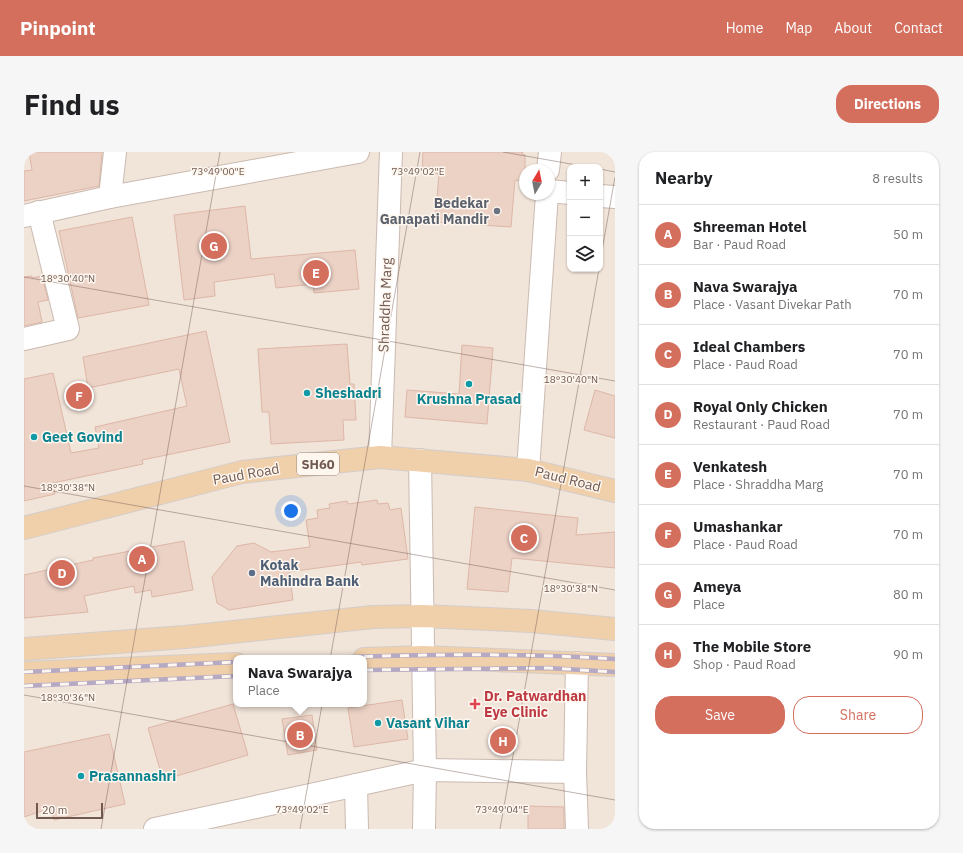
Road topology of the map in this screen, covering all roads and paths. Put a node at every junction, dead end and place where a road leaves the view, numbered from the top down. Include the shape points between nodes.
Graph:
1 (115, 152) edge
2 (358, 152) edge
3 (391, 152) edge
4 (550, 152) edge
5 (549, 164) edge
6 (555, 192) edge
7 (567, 193) edge
8 (603, 196) edge
9 (110, 197) junction
10 (615, 197) edge
11 (547, 200) edge
12 (32, 214) edge
13 (24, 339) edge
14 (380, 457) junction
15 (420, 460) junction
16 (528, 470) junction
17 (615, 491) edge
18 (24, 528) edge
19 (423, 616) junction
20 (615, 629) edge
21 (24, 649) edge
22 (424, 656) junction
23 (367, 659) edge
24 (577, 662) junction
25 (233, 664) edge
26 (615, 665) edge
27 (24, 673) edge
28 (425, 770) junction
29 (575, 772) junction
30 (356, 785) junction
31 (155, 829) edge
32 (357, 829) edge
33 (424, 829) edge
34 (577, 829) edge

1 - 9 street
2 - 9 street
3 - 14 street, Shraddha Marg
4 - 5 street
6 - 7 street
8 - 10 street
9 - 12 street
11 - 16 street
12 - 13 street via 68,329
14 - 15 main road, Paud Road / SH60
14 - 18 main road, Paud Road / SH60 via 242,472
15 - 16 main road, Paud Road / SH60
15 - 19 street
16 - 17 main road, Paud Road / SH60
19 - 20 main road via 531,621
19 - 21 main road via 373,617 185,637
19 - 22 street
22 - 23 main road
22 - 24 main road
22 - 28 street
24 - 26 main road
24 - 29 street
25 - 27 main road
28 - 29 street
28 - 30 street
28 - 33 street
29 - 34 street
30 - 31 street
30 - 32 street

